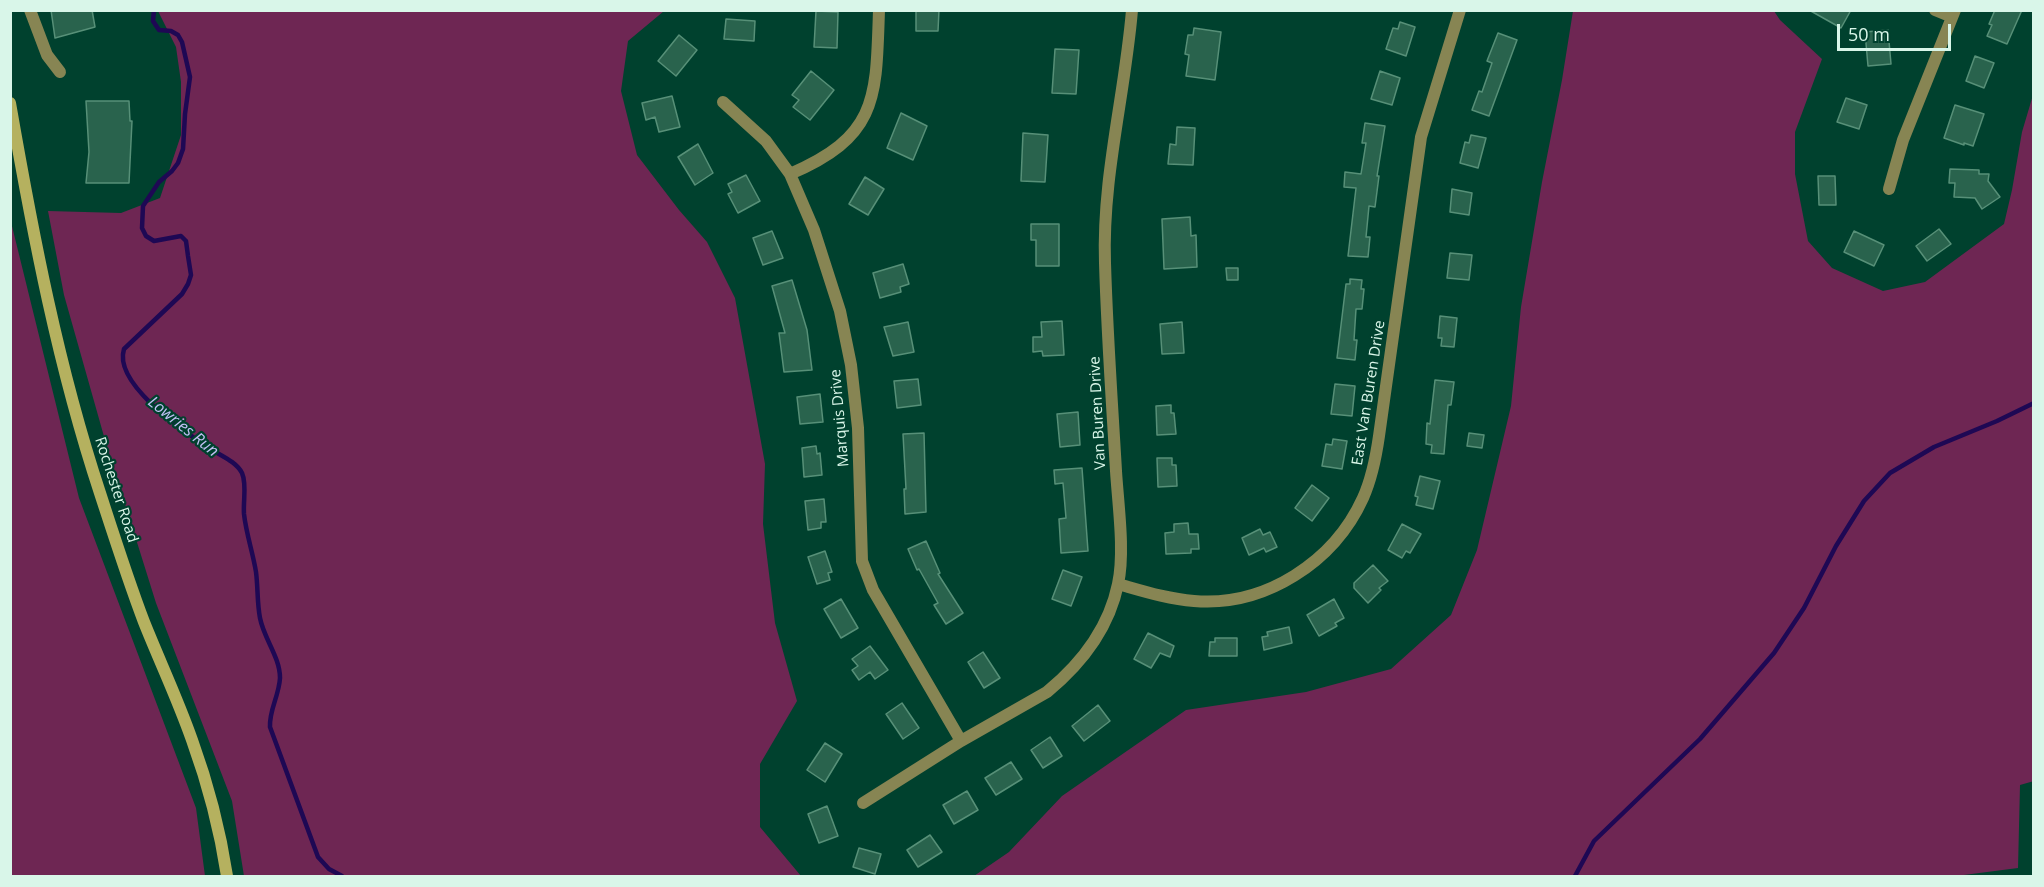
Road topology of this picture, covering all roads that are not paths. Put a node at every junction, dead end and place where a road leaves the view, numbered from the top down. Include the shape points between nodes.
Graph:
1 (30, 10) edge
2 (879, 10) edge
3 (1132, 10) edge
4 (1460, 10) edge
5 (1935, 10) edge
6 (1954, 14) edge
7 (60, 72) dead end
8 (723, 102) dead end
9 (10, 103) edge
10 (790, 174) junction
11 (1889, 189) dead end
12 (1118, 584) junction
13 (961, 741) junction
14 (863, 803) dead end
15 (227, 876) edge

1 - 7 street via 47,55
2 - 10 street via 877,77 862,122 840,146
3 - 12 street, Van Buren Drive via 1104,221 1119,518
4 - 12 street, East Van Buren Drive via 1421,137 1380,436 1369,482 1353,516 1333,544 1310,565 1285,582 1251,595 1214,602 1193,601
5 - 6 street
6 - 11 street via 1903,140
8 - 10 street, Marquis Drive via 766,141
9 - 15 street, Rochester Road via 35,246 63,366 99,490 144,621 206,781
10 - 13 street, Marquis Drive via 814,230 846,338 856,405 862,561 884,611
12 - 13 street, Van Buren Drive via 1093,644 1071,672 1047,692
13 - 14 street

